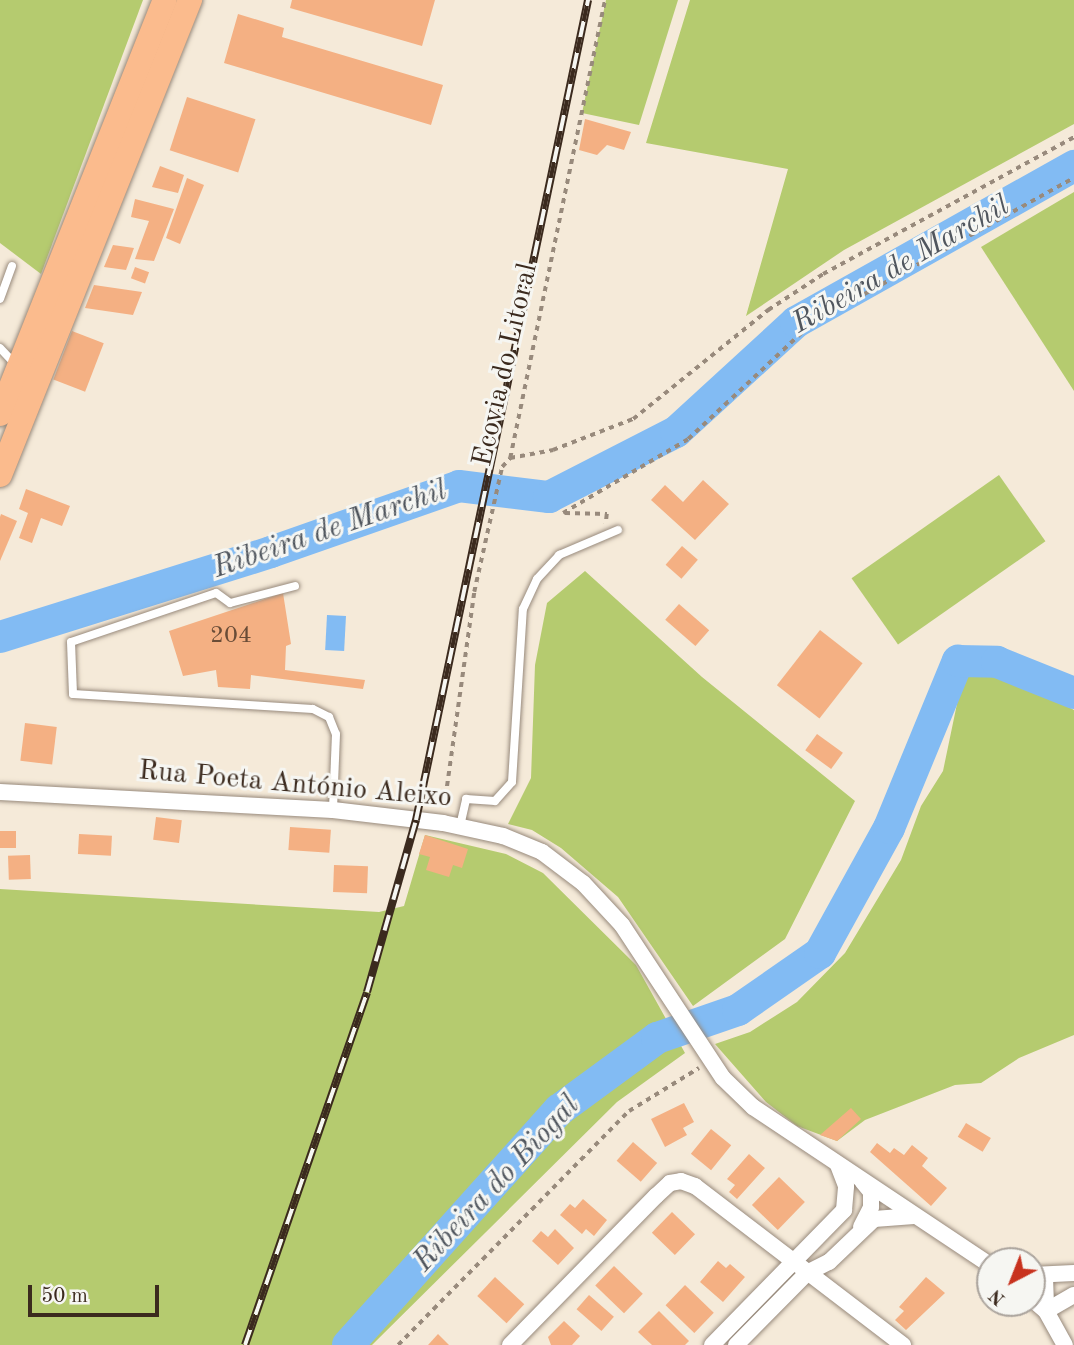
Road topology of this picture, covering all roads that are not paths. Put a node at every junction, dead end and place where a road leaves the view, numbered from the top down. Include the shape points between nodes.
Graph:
1 (165, 0) edge
2 (190, 0) edge
3 (12, 266) dead end
4 (0, 299) edge
5 (0, 348) edge
6 (19, 367) junction
7 (1, 411) edge
8 (0, 475) edge
9 (618, 530) dead end
10 (295, 586) dead end
11 (0, 784) edge
12 (0, 792) edge
13 (51, 792) junction
14 (333, 810) junction
15 (451, 824) junction
16 (837, 1165) junction
17 (878, 1197) junction
18 (844, 1210) junction
19 (916, 1217) junction
20 (860, 1230) junction
21 (808, 1245) junction
22 (776, 1249) junction
23 (976, 1256) edge
24 (832, 1258) junction
25 (793, 1262) junction
26 (807, 1273) junction
27 (1074, 1273) edge
28 (1046, 1275) edge
29 (1074, 1295) edge
30 (840, 1299) junction
31 (1046, 1310) edge
32 (1046, 1313) edge
33 (510, 1345) edge
34 (712, 1345) edge
35 (736, 1345) edge
36 (904, 1345) edge
37 (1065, 1345) edge

1 - 6 main road
2 - 8 main road
3 - 4 lane
5 - 6 lane
6 - 7 main road
9 - 15 lane via 559,555 537,579 523,609 512,782 495,801 466,799
10 - 14 lane via 230,603 216,593 71,642 73,694 313,709 329,718 335,734
11 - 13 street, Rua Poeta António Aleixo
12 - 13 street, Rua Poeta António Aleixo
13 - 14 street, Rua Poeta António Aleixo
14 - 15 street, Rua Poeta António Aleixo
15 - 16 street, Rua Poeta António Aleixo via 503,836 542,852 583,883 622,925 700,1045 752,1107
16 - 17 street, Rua Poeta António Aleixo
16 - 18 street via 846,1186
17 - 18 street
17 - 19 street, Rua Poeta António Aleixo
17 - 20 street
18 - 21 street
19 - 20 street via 874,1219
19 - 23 street, Rua Poeta António Aleixo
20 - 24 street
21 - 22 street
21 - 25 street
21 - 26 street
22 - 25 street
22 - 33 street via 695,1186 670,1183
24 - 26 street
24 - 30 street via 828,1275
25 - 26 street
25 - 34 street
26 - 30 street
26 - 35 street
27 - 28 street
29 - 31 street
30 - 36 street
32 - 37 street

